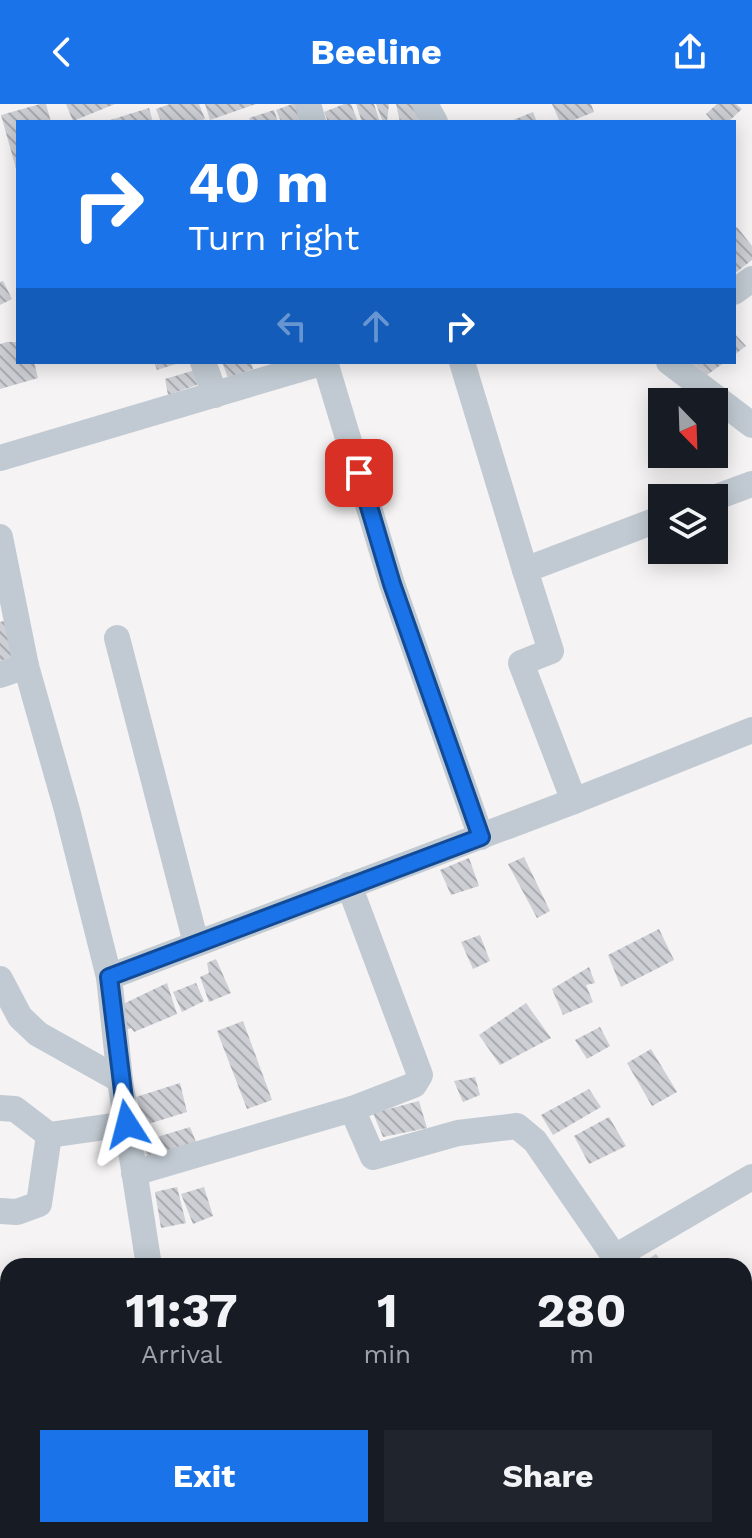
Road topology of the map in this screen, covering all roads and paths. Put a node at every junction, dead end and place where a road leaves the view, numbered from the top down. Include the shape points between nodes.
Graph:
1 (204, 364) edge
2 (311, 364) edge
3 (326, 364) edge
4 (463, 364) edge
5 (672, 364) edge
6 (289, 367) edge
7 (215, 395) junction
8 (752, 425) edge
9 (0, 458) edge
10 (752, 484) edge
11 (728, 493) edge
12 (648, 523) edge
13 (0, 537) edge
14 (525, 570) junction
15 (117, 638) dead end
16 (26, 666) junction
17 (0, 675) edge
18 (752, 730) edge
19 (574, 801) junction
20 (481, 837) junction
21 (349, 885) junction
22 (196, 943) junction
23 (109, 977) junction
24 (0, 979) edge
25 (120, 1080) junction
26 (0, 1108) edge
27 (352, 1109) junction
28 (127, 1124) junction
29 (49, 1135) junction
30 (134, 1173) junction
31 (752, 1177) edge
32 (0, 1211) edge
33 (148, 1258) edge
34 (616, 1258) edge
35 (623, 1258) edge

1 - 7 street
2 - 6 street
3 - 20 street via 392,584
4 - 14 street
5 - 8 street
6 - 7 street
7 - 9 street
10 - 11 street
12 - 14 street
13 - 16 street
14 - 19 street via 551,651 521,663
15 - 22 street
16 - 17 street
16 - 23 street
18 - 19 street
19 - 20 street
20 - 21 street
21 - 22 street
21 - 27 street via 420,1075 414,1085
22 - 23 street
23 - 25 street
24 - 25 street via 20,1017 38,1034
25 - 28 street
26 - 29 street via 15,1109
27 - 30 street
27 - 34 street via 373,1157 458,1133 517,1126 535,1141
28 - 29 street
28 - 30 street
29 - 32 street via 39,1204
30 - 33 street
31 - 35 street

